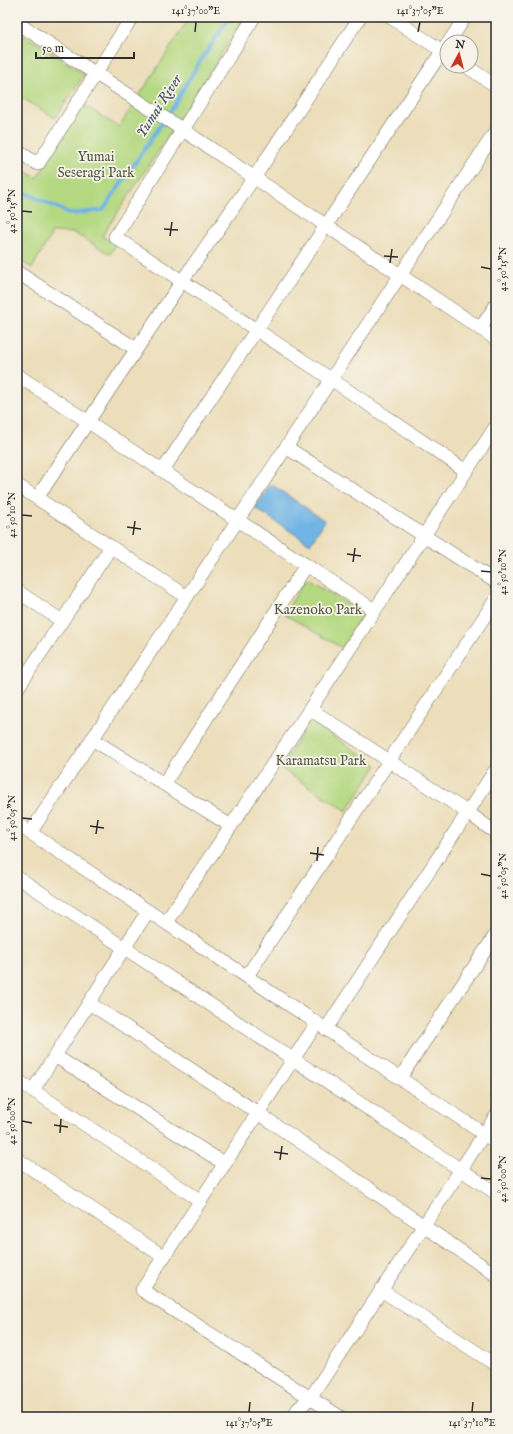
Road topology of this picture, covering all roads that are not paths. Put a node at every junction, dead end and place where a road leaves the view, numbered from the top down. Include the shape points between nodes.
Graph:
1 (132, 17) edge
2 (254, 17) edge
3 (360, 17) edge
4 (390, 17) edge
5 (465, 17) edge
6 (21, 24) edge
7 (455, 34) edge
8 (439, 44) edge
9 (439, 58) edge
10 (94, 73) junction
11 (478, 74) edge
12 (496, 86) edge
13 (180, 128) junction
14 (496, 131) edge
15 (17, 151) edge
16 (254, 178) junction
17 (326, 226) junction
18 (17, 272) edge
19 (400, 276) junction
20 (182, 280) junction
21 (496, 305) edge
22 (480, 329) junction
23 (257, 330) junction
24 (496, 339) edge
25 (136, 349) junction
26 (17, 375) edge
27 (331, 379) junction
28 (88, 421) junction
29 (496, 426) edge
30 (286, 447) junction
31 (163, 470) junction
32 (466, 471) junction
33 (17, 485) edge
34 (37, 498) junction
35 (238, 520) junction
36 (423, 535) junction
37 (111, 547) junction
38 (306, 565) junction
39 (496, 582) edge
40 (17, 591) edge
41 (187, 597) junction
42 (496, 599) edge
43 (374, 610) junction
44 (62, 621) junction
45 (17, 689) edge
46 (310, 709) junction
47 (92, 739) junction
48 (389, 761) junction
49 (496, 769) edge
50 (164, 784) junction
51 (468, 812) junction
52 (17, 824) edge
53 (231, 826) junction
54 (30, 833) junction
55 (496, 833) edge
56 (17, 877) edge
57 (148, 911) junction
58 (166, 922) junction
59 (496, 934) edge
60 (125, 948) junction
61 (247, 976) junction
62 (90, 1003) junction
63 (321, 1026) junction
64 (55, 1056) junction
65 (293, 1060) junction
66 (400, 1078) junction
67 (17, 1080) edge
68 (33, 1090) junction
69 (258, 1113) junction
70 (496, 1116) edge
71 (484, 1134) junction
72 (496, 1142) edge
73 (17, 1159) edge
74 (225, 1164) junction
75 (460, 1170) junction
76 (496, 1193) edge
77 (201, 1201) junction
78 (423, 1226) junction
79 (164, 1257) junction
80 (496, 1275) edge
81 (381, 1290) junction
82 (496, 1365) edge
83 (311, 1397) junction
84 (293, 1417) edge
85 (340, 1417) edge

1 - 10 street
2 - 13 street
3 - 16 street
4 - 8 street
5 - 7 street
6 - 10 street
9 - 17 street
10 - 13 street
10 - 15 street via 38,164
11 - 12 street
13 - 16 street
13 - 20 street via 115,237
14 - 19 street
16 - 17 street
16 - 20 street
17 - 19 street
17 - 23 street
18 - 25 street
19 - 22 street
19 - 27 street
20 - 23 street
20 - 25 street
21 - 22 street
22 - 24 street
23 - 27 street
23 - 31 street
25 - 28 street
26 - 28 street
27 - 30 street
27 - 32 street
28 - 31 street
28 - 34 street
29 - 32 street
30 - 35 street
30 - 36 street
31 - 35 street
32 - 36 street
33 - 34 street
34 - 37 street
35 - 38 street
35 - 41 street
36 - 39 street
36 - 43 street
37 - 41 street
37 - 44 street
38 - 43 street
38 - 50 street
40 - 44 street
41 - 47 street
42 - 48 street
43 - 46 street
44 - 45 street
46 - 48 street
46 - 53 street
47 - 50 street
47 - 54 street
48 - 51 street
48 - 61 street
49 - 51 street
50 - 53 street
51 - 55 street
51 - 63 street
52 - 54 street
53 - 58 street
54 - 57 street
56 - 60 street
57 - 58 street
57 - 60 street
58 - 61 street
59 - 66 street
60 - 62 street
60 - 65 street
61 - 63 street
62 - 64 street
62 - 69 street
63 - 65 street
63 - 66 street
64 - 68 street
64 - 74 street
65 - 69 street
65 - 75 street
66 - 71 street
67 - 68 street
68 - 77 street
69 - 74 street
69 - 78 street
70 - 71 street
71 - 72 street
71 - 75 street
73 - 79 street
74 - 77 street
75 - 76 street
75 - 78 street
77 - 79 street
78 - 80 street
78 - 81 street
79 - 83 street via 142,1290
81 - 82 street
81 - 83 street
83 - 84 street
83 - 85 street

